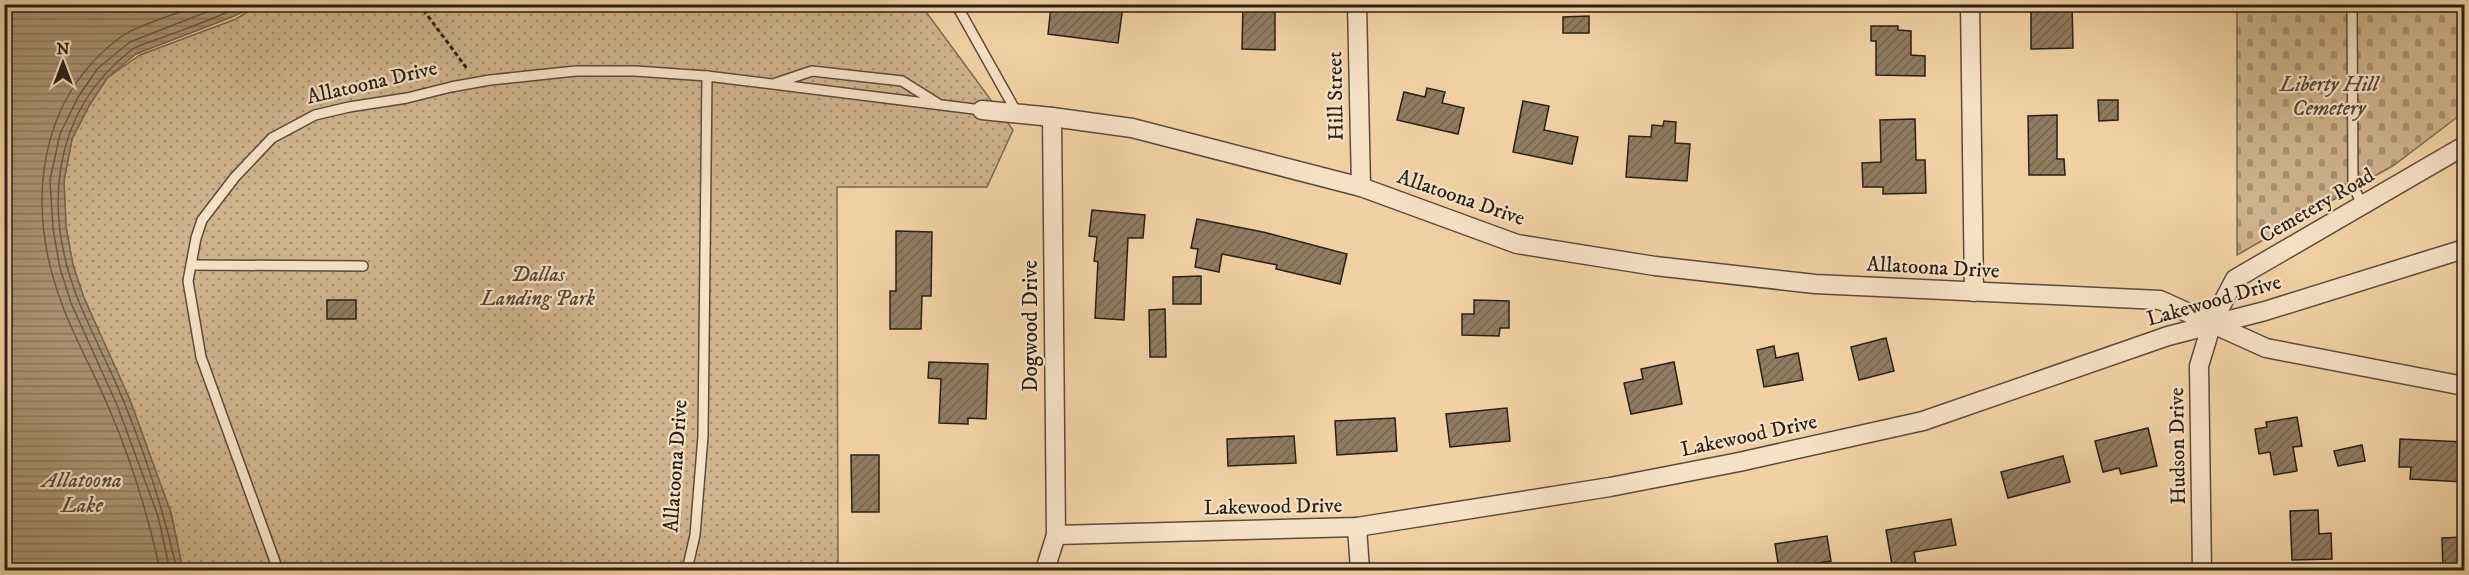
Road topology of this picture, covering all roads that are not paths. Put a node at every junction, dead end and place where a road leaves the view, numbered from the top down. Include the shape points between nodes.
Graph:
1 (956, 4) edge
2 (1356, 4) edge
3 (1971, 4) edge
4 (2352, 4) edge
5 (707, 76) junction
6 (771, 84) junction
7 (941, 105) junction
8 (982, 110) joint
9 (1018, 115) junction
10 (1052, 117) junction
11 (2464, 146) edge
12 (1361, 187) junction
13 (2363, 206) junction
14 (2464, 249) edge
15 (191, 265) junction
16 (363, 266) dead end
17 (1974, 292) junction
18 (2212, 323) junction
19 (2464, 386) edge
20 (1357, 527) junction
21 (1056, 535) junction
22 (278, 570) edge
23 (687, 570) edge
24 (1045, 570) edge
25 (1360, 570) edge
26 (2202, 570) edge

1 - 9 lane
2 - 12 street, Hill Street
3 - 17 street
4 - 13 lane via 2353,186
5 - 6 lane, Allatoona Drive
5 - 15 lane, Allatoona Drive via 576,71 477,82 315,116 272,138 235,177 202,220
5 - 23 lane, Allatoona Drive via 703,436 695,535
6 - 7 lane
6 - 7 lane, Allatoona Drive via 812,71 902,81
7 - 8 lane, Allatoona Drive
8 - 9 street, Allatoona Drive
9 - 10 street, Allatoona Drive
10 - 12 street, Allatoona Drive via 1132,128
10 - 21 street, Dogwood Drive
11 - 13 street, Cemetery Road
12 - 17 street, Allatoona Drive via 1517,244 1655,266 1803,283
13 - 18 street, Cemetery Road via 2235,279
14 - 18 street, Lakewood Drive via 2265,311
15 - 16 lane
15 - 22 lane, Allatoona Drive via 188,281 201,357
17 - 18 street, Allatoona Drive via 2160,300
18 - 19 street, Allatoona Drive via 2266,348
18 - 20 street, Lakewood Drive via 1923,421 1610,487
18 - 26 street, Hudson Drive via 2199,366
20 - 21 street, Lakewood Drive
20 - 25 street
21 - 24 street

